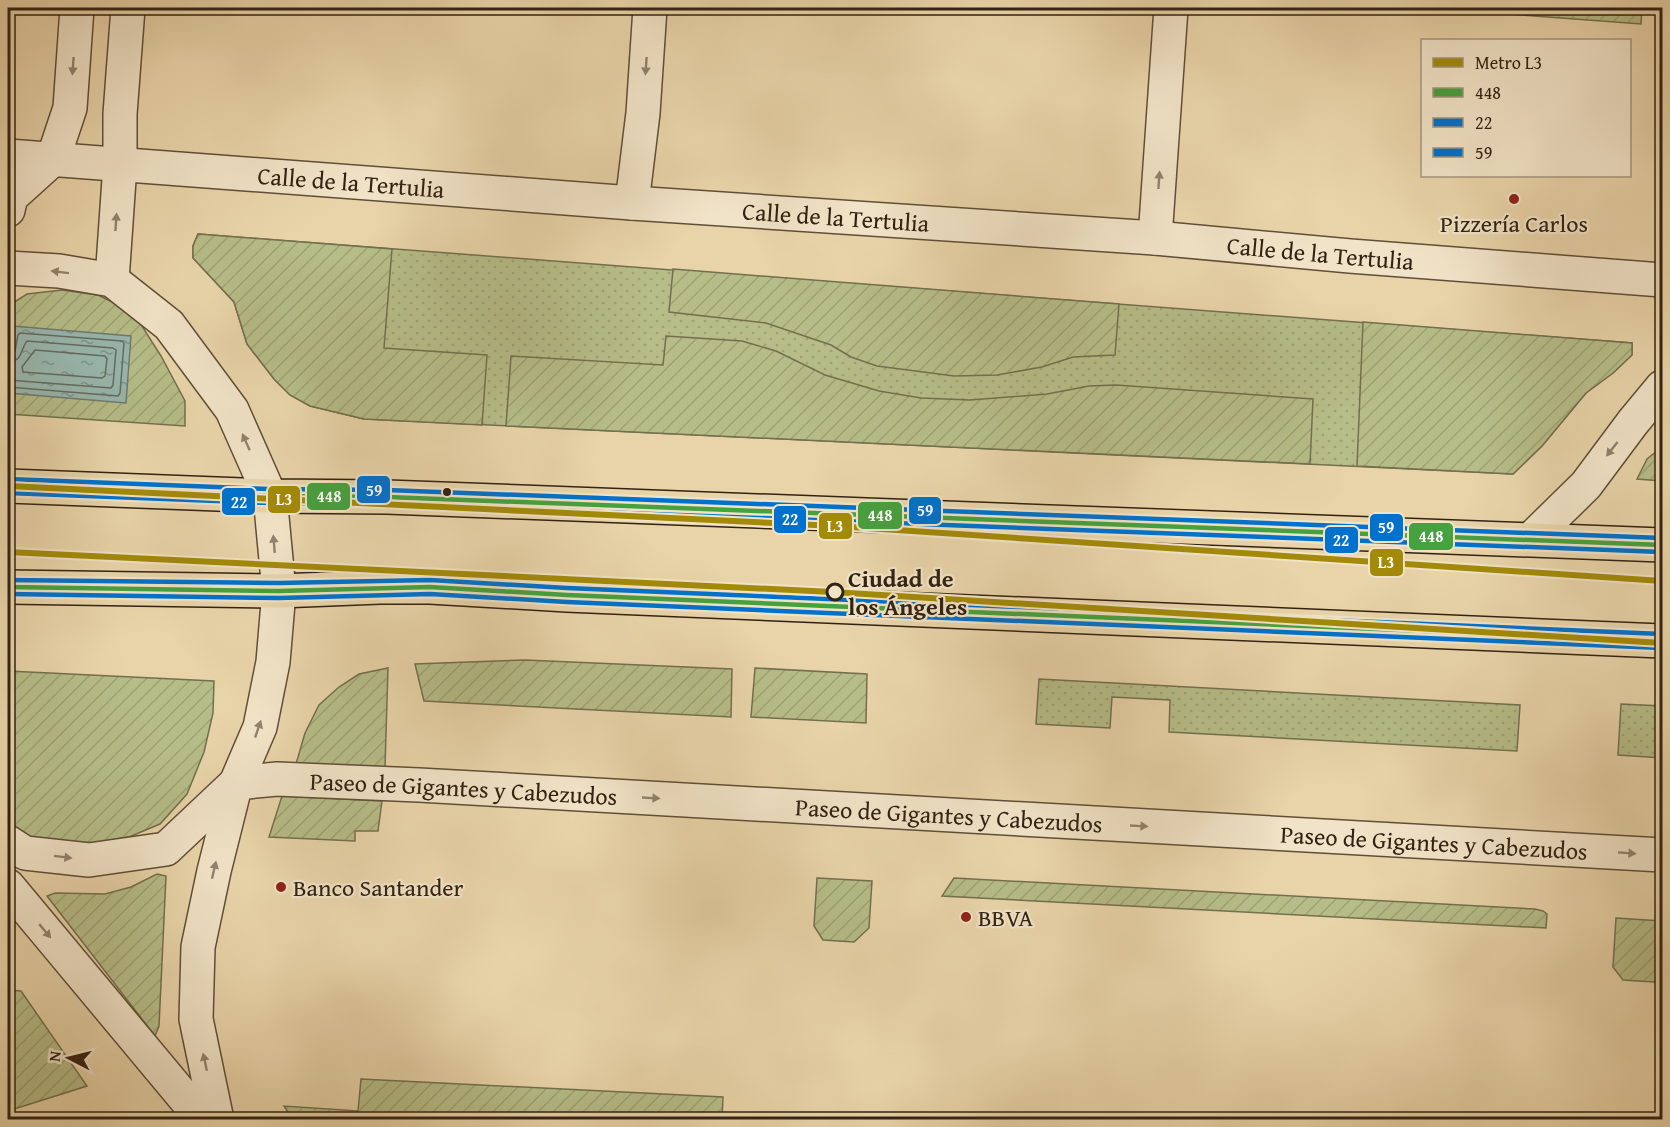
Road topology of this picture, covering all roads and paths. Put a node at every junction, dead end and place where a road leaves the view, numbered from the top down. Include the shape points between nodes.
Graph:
1 (77, 8) edge
2 (128, 8) edge
3 (650, 8) edge
4 (1171, 8) edge
5 (8, 156) edge
6 (53, 159) junction
7 (120, 165) junction
8 (632, 203) junction
9 (8, 210) edge
10 (1155, 238) junction
11 (8, 268) edge
12 (112, 280) junction
13 (1662, 280) edge
14 (1662, 387) edge
15 (1648, 417) edge
16 (8, 486) edge
17 (270, 496) junction
18 (1531, 539) junction
19 (1662, 545) edge
20 (8, 587) edge
21 (279, 591) junction
22 (1662, 641) edge
23 (236, 783) junction
24 (8, 842) edge
25 (1662, 855) edge
26 (8, 886) edge
27 (203, 1119) edge
28 (217, 1119) edge

1 -> 6 street via 70,108
2 - 7 street
3 -> 8 street
10 -> 4 street
5 - 6 street, Calle de la Tertulia
6 - 7 street, Calle de la Tertulia
6 - 9 street via 11,197
7 - 8 street, Calle de la Tertulia
12 -> 7 street
8 - 10 street, Calle de la Tertulia
10 - 13 street, Calle de la Tertulia
12 -> 11 street
17 -> 12 street via 232,410 169,325
14 - 15 street
15 -> 18 street
16 - 17 main road
17 - 18 main road
21 -> 17 street
18 - 19 main road
20 - 21 main road
21 - 22 main road via 430,587
23 -> 21 street via 260,727 273,662
24 -> 23 street via 25,853 90,860 166,849
23 -> 25 street, Paseo de Gigantes y Cabezudos via 277,779 396,784
28 -> 23 street via 196,1019 198,946
26 -> 27 street

